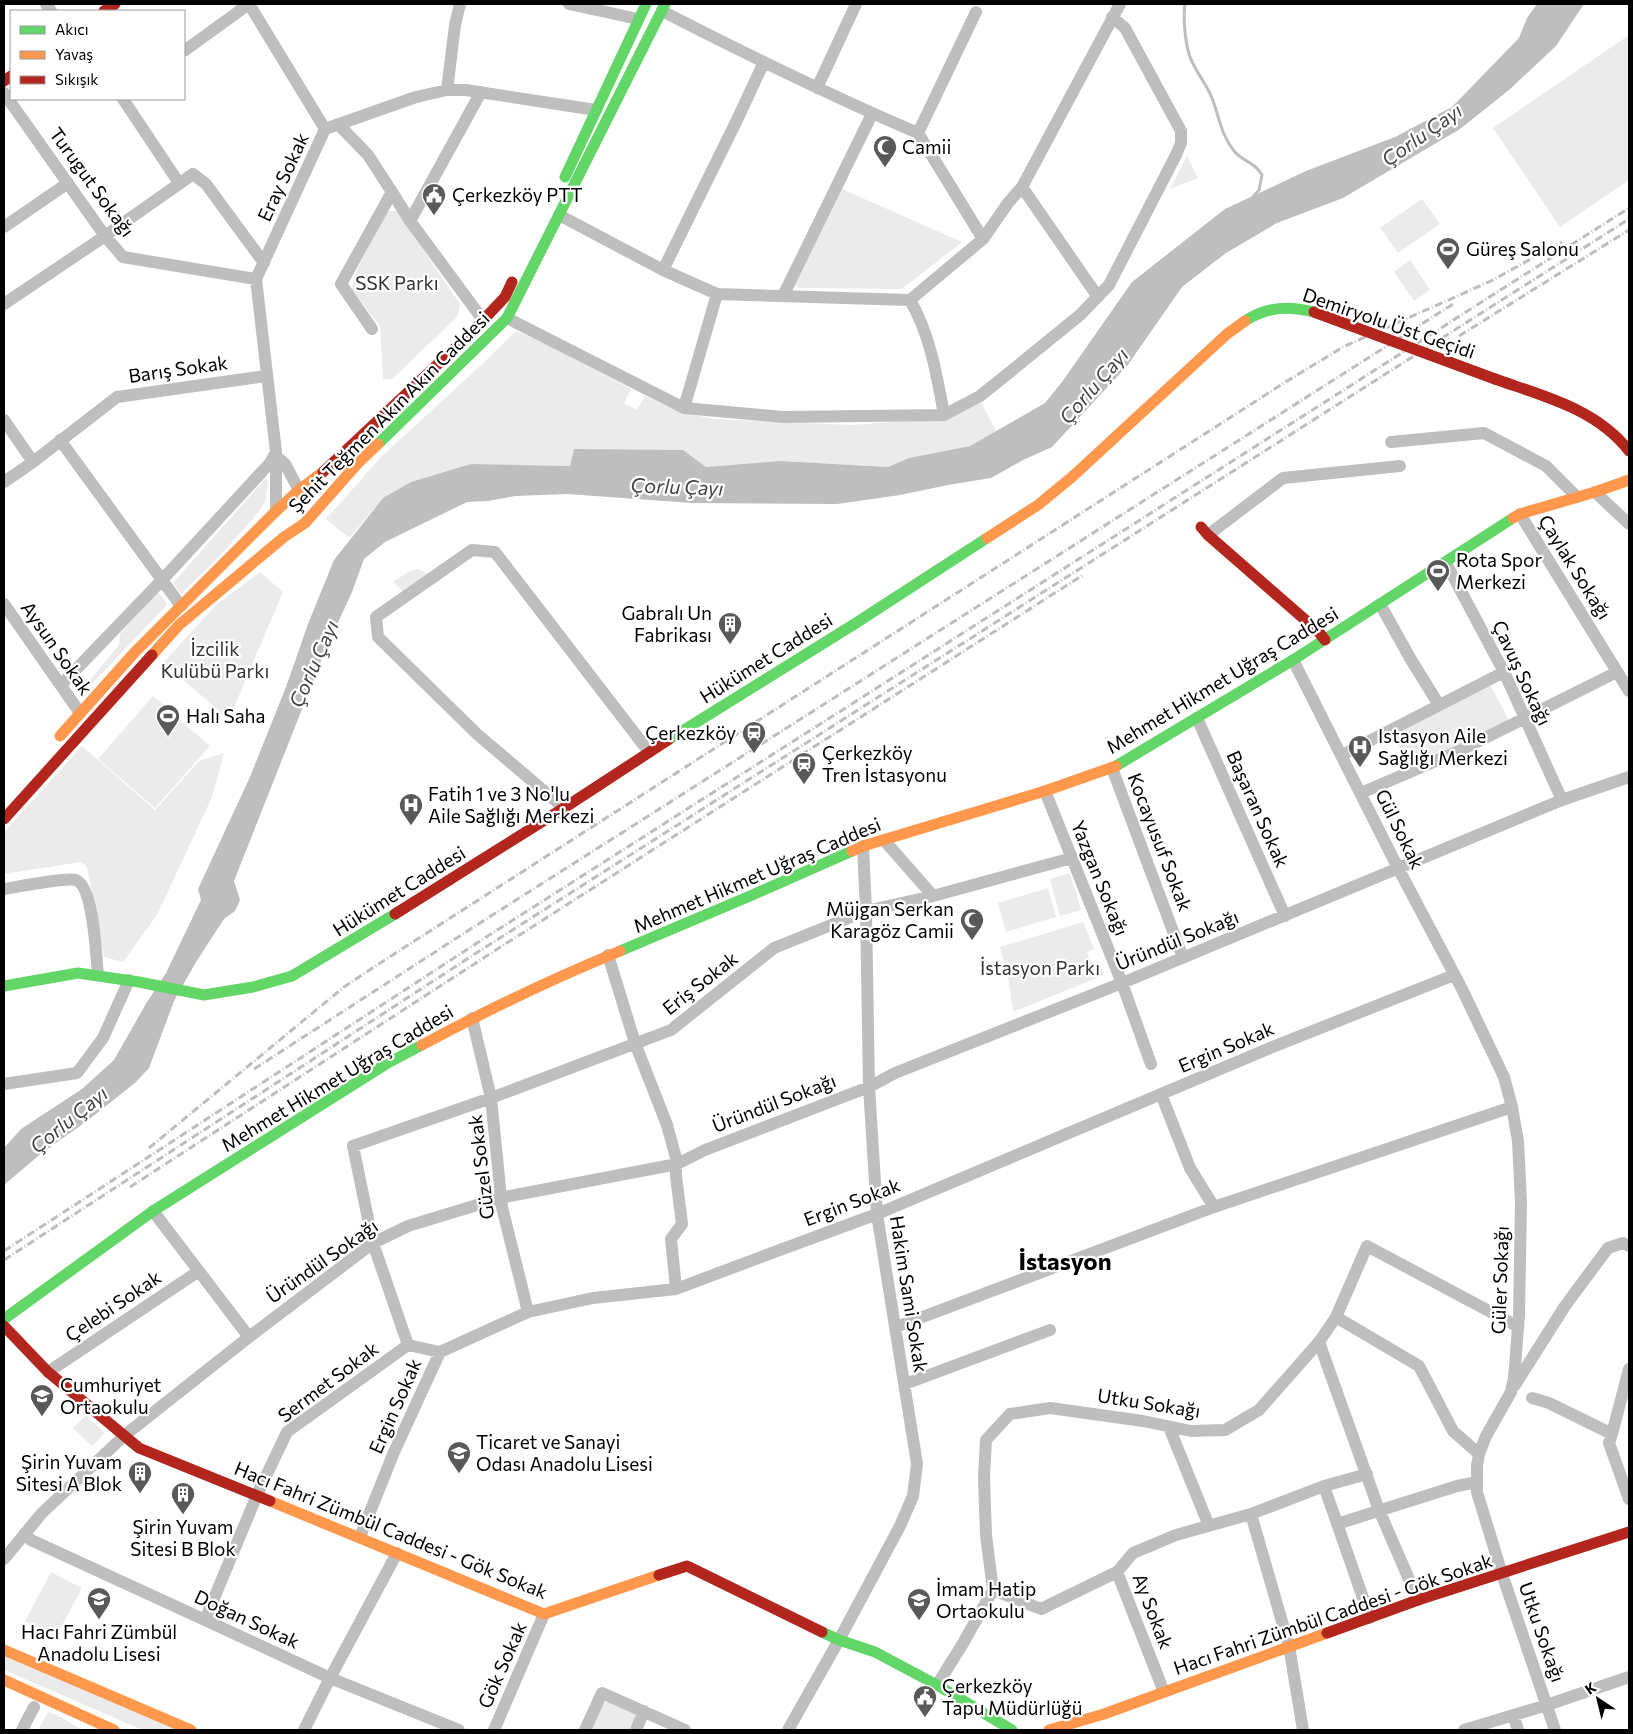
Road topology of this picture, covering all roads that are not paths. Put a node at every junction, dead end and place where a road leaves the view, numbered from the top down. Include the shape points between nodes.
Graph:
1 (249, 4) edge
2 (460, 4) edge
3 (569, 4) edge
4 (646, 4) edge
5 (856, 4) edge
6 (1120, 4) edge
7 (663, 7) edge
8 (976, 12) dead end
9 (1112, 17) junction
10 (638, 19) junction
11 (185, 50) edge
12 (764, 62) junction
13 (817, 88) junction
14 (447, 90) junction
15 (481, 92) junction
16 (4, 93) edge
17 (124, 100) edge
18 (596, 110) junction
19 (872, 114) junction
20 (338, 124) junction
21 (326, 129) junction
22 (918, 134) junction
23 (68, 183) junction
24 (179, 183) junction
25 (560, 186) dead end
26 (1022, 188) junction
27 (392, 192) junction
28 (552, 203) dead end
29 (559, 215) junction
30 (410, 221) junction
31 (4, 227) edge
32 (105, 236) junction
33 (983, 239) junction
34 (264, 263) junction
35 (663, 270) junction
36 (256, 278) junction
37 (717, 294) junction
38 (783, 296) junction
39 (1098, 297) junction
40 (910, 300) junction
41 (4, 304) edge
42 (507, 318) junction
43 (484, 320) junction
44 (372, 329) dead end
45 (266, 376) junction
46 (684, 408) junction
47 (944, 415) junction
48 (4, 420) edge
49 (60, 440) junction
50 (1390, 442) dead end
51 (1629, 451) edge
52 (276, 453) junction
53 (33, 462) junction
54 (1400, 466) dead end
55 (1629, 480) edge
56 (4, 482) edge
57 (1596, 492) junction
58 (1577, 497) junction
59 (303, 498) junction
60 (1038, 505) joint
61 (276, 511) junction
62 (1520, 514) junction
63 (306, 523) junction
64 (1629, 524) edge
65 (1204, 531) joint
66 (1446, 563) junction
67 (162, 580) junction
68 (4, 604) edge
69 (1380, 604) junction
70 (181, 606) junction
71 (1325, 640) junction
72 (1293, 660) junction
73 (1504, 672) junction
74 (1617, 672) junction
75 (61, 685) junction
76 (1629, 692) edge
77 (1439, 705) junction
78 (80, 714) junction
79 (1197, 718) junction
80 (1524, 720) junction
81 (50, 748) dead end
82 (649, 752) junction
83 (1342, 755) junction
84 (1112, 768) junction
85 (1629, 777) edge
86 (1045, 790) junction
87 (1361, 793) junction
88 (1562, 800) junction
89 (564, 808) junction
90 (4, 819) edge
91 (884, 840) junction
92 (863, 846) junction
93 (1072, 858) junction
94 (1398, 868) junction
95 (4, 889) edge
96 (933, 896) junction
97 (866, 912) junction
98 (1285, 916) junction
99 (608, 956) junction
100 (1184, 958) junction
101 (1454, 975) junction
102 (98, 976) junction
103 (134, 981) junction
104 (1122, 983) junction
105 (4, 986) edge
106 (1461, 987) joint
107 (472, 1018) junction
108 (635, 1043) junction
109 (1151, 1064) dead end
110 (4, 1084) edge
111 (869, 1087) junction
112 (1161, 1094) junction
113 (491, 1098) junction
114 (1512, 1106) junction
115 (677, 1164) junction
116 (500, 1198) junction
117 (1214, 1206) junction
118 (153, 1211) junction
119 (877, 1214) junction
120 (373, 1243) junction
121 (1629, 1246) edge
122 (199, 1271) junction
123 (676, 1289) junction
124 (528, 1312) junction
125 (1336, 1317) junction
126 (4, 1319) edge
127 (4, 1326) edge
128 (1517, 1326) junction
129 (896, 1327) junction
130 (1050, 1330) dead end
131 (249, 1337) junction
132 (1320, 1342) junction
133 (408, 1345) junction
134 (440, 1352) junction
135 (1629, 1369) edge
136 (48, 1372) junction
137 (904, 1384) junction
138 (1627, 1384) edge
139 (1511, 1392) junction
140 (1532, 1398) dead end
141 (1169, 1426) junction
142 (1612, 1434) junction
143 (125, 1435) junction
144 (1479, 1454) junction
145 (1367, 1474) junction
146 (1477, 1482) junction
147 (1324, 1486) junction
148 (257, 1495) junction
149 (1629, 1499) edge
150 (1379, 1510) junction
151 (1251, 1514) junction
152 (1337, 1524) junction
153 (1209, 1526) junction
154 (25, 1532) junction
155 (1629, 1532) edge
156 (360, 1537) junction
157 (397, 1553) junction
158 (4, 1559) edge
159 (1117, 1572) junction
160 (1502, 1574) junction
161 (993, 1590) junction
162 (1418, 1600) junction
163 (544, 1614) junction
164 (1370, 1618) junction
165 (205, 1620) junction
166 (840, 1640) junction
167 (1289, 1646) junction
168 (4, 1650) edge
169 (1629, 1677) edge
170 (330, 1678) junction
171 (4, 1680) edge
172 (937, 1685) junction
173 (1164, 1692) junction
174 (1547, 1706) junction
175 (34, 1707) dead end
176 (644, 1711) junction
177 (1513, 1715) junction
178 (110, 1729) edge
179 (22, 1730) edge
180 (191, 1730) edge
181 (304, 1730) edge
182 (459, 1730) edge
183 (494, 1730) edge
184 (585, 1730) edge
185 (636, 1730) edge
186 (685, 1730) edge
187 (788, 1730) edge
188 (1012, 1730) edge
189 (1049, 1730) edge
190 (1303, 1730) edge
191 (1464, 1730) edge
192 (1518, 1730) edge
193 (1555, 1730) edge

1 - 11 street
1 - 21 street
2 - 14 street
3 - 10 street
4 - 10 main road
5 - 13 street
6 - 9 street
7 - 12 street
7 - 29 main road, Şehit Teğmen Akın Akın Caddesi
8 - 22 street
9 - 26 street
9 - 39 street via 1124,28 1143,60 1181,131 1181,143 1150,209 1109,285
10 - 18 main road
12 - 13 street
12 - 35 street
13 - 19 street
14 - 15 street, Eray Sokak
14 - 20 street, Eray Sokak via 416,97
15 - 18 street, Eray Sokak
15 - 30 street
16 - 23 street, Turugut Sokağı
17 - 24 street
18 - 25 main road
19 - 22 street
19 - 38 street
20 - 21 street, Eray Sokak
20 - 27 street via 368,155
21 - 34 street, Eray Sokak
22 - 33 street
23 - 31 street
23 - 32 street, Turugut Sokağı
24 - 32 street
24 - 34 street via 193,174 206,184
26 - 33 street
26 - 39 street
27 - 30 street
27 - 44 street via 341,284
28 - 43 main road, Şehit Teğmen Akın Akın Caddesi via 505,297
29 - 35 street
29 - 42 main road, Şehit Teğmen Akın Akın Caddesi
30 - 43 street
32 - 36 street, Turugut Sokağı via 123,257
32 - 41 street
33 - 40 street
34 - 36 street, Eray Sokak
35 - 37 street
36 - 45 street
37 - 38 street
37 - 46 street
38 - 40 street
39 - 47 street via 980,396
40 - 47 street via 919,316 936,371
42 - 46 street
42 - 63 main road, Şehit Teğmen Akın Akın Caddesi via 358,463
43 - 59 main road, Şehit Teğmen Akın Akın Caddesi via 326,468
45 - 49 street, Barış Sokak via 118,397
45 - 52 street
46 - 47 street via 784,417
48 - 53 street
49 - 53 street, Barış Sokak
49 - 67 street
50 - 58 street via 1484,432 1546,466
51 - 60 main road, Demiryolu Üst Geçidi, bridge via 1613,432 1596,419 1314,312 1300,308 1273,308 1241,323
52 - 59 street
52 - 61 street
52 - 67 street
53 - 56 street, Barış Sokak
54 - 65 street via 1283,478
55 - 57 main road, Mehmet Hikmet Uğraş Caddesi
57 - 58 main road, Mehmet Hikmet Uğraş Caddesi
57 - 64 street
58 - 62 main road, Mehmet Hikmet Uğraş Caddesi
59 - 61 main road, Şehit Teğmen Akın Akın Caddesi
59 - 63 main road via 310,515
60 - 82 main road, Hükümet Caddesi
61 - 63 main road via 276,517 286,526 300,527
61 - 70 main road, Şehit Teğmen Akın Akın Caddesi
62 - 66 main road, Mehmet Hikmet Uğraş Caddesi
62 - 74 street, Çaylak Sokağı
63 - 90 main road, Şehit Teğmen Akın Akın Caddesi via 284,537 179,625
65 - 71 main road via 1318,630
66 - 69 main road, Mehmet Hikmet Uğraş Caddesi
66 - 73 street, Çavuş Sokağı
67 - 70 street
67 - 75 street
68 - 75 street, Aysun Sokak
69 - 71 main road, Mehmet Hikmet Uğraş Caddesi
69 - 77 street
70 - 78 main road, Şehit Teğmen Akın Akın Caddesi
71 - 72 main road, Mehmet Hikmet Uğraş Caddesi
72 - 79 main road, Mehmet Hikmet Uğraş Caddesi
72 - 83 street, Gül Sokak
73 - 77 street
73 - 80 street, Çavuş Sokağı
74 - 76 street, Çaylak Sokağı
74 - 80 street
75 - 78 street, Aysun Sokak
77 - 83 street
78 - 81 main road, Şehit Teğmen Akın Akın Caddesi
79 - 84 main road, Mehmet Hikmet Uğraş Caddesi
79 - 98 street, Başaran Sokak
80 - 87 street
80 - 88 street, Çavuş Sokağı
82 - 89 main road, Hükümet Caddesi
82 - 89 street via 495,552 472,550 376,617 378,637 477,734
83 - 87 street, Gül Sokak
84 - 86 main road, Mehmet Hikmet Uğraş Caddesi
84 - 100 street, Kocayusuf Sokak
85 - 88 street, Üründül Sokağı
86 - 91 main road, Mehmet Hikmet Uğraş Caddesi
86 - 93 street, Yazgan Sokağı
87 - 94 street, Gül Sokak
88 - 94 street, Üründül Sokağı
89 - 103 main road, Hükümet Caddesi via 292,976 253,987 204,995
91 - 92 main road, Mehmet Hikmet Uğraş Caddesi
91 - 96 street
92 - 97 street, Hakim Sami Sokak
92 - 99 main road, Mehmet Hikmet Uğraş Caddesi
93 - 96 street, Eriş Sokak
93 - 104 street, Yazgan Sokağı
94 - 98 street, Üründül Sokağı
94 - 101 street, Gül Sokak
95 - 102 street via 68,880 84,885 90,902
96 - 97 street, Eriş Sokak
97 - 108 street, Eriş Sokak via 774,948 671,1030
97 - 111 street, Hakim Sami Sokak
98 - 100 street, Üründül Sokağı
99 - 107 main road, Mehmet Hikmet Uğraş Caddesi
99 - 108 street
100 - 104 street, Üründül Sokağı
101 - 106 street, Gül Sokak
101 - 112 street, Ergin Sokak
102 - 103 main road
102 - 105 main road via 78,973
103 - 110 street via 103,1038 77,1073
104 - 109 street, Yazgan Sokağı
104 - 111 street, Üründül Sokağı via 895,1073
106 - 114 street, Güler Sokağı via 1504,1077
107 - 113 street, Güzel Sokak
107 - 118 main road, Mehmet Hikmet Uğraş Caddesi via 386,1064
108 - 113 street, Eriş Sokak
108 - 115 street via 667,1125
111 - 115 street, Üründül Sokağı via 705,1150
111 - 119 street, Hakim Sami Sokak
112 - 117 street via 1190,1168
112 - 119 street, Ergin Sokak
113 - 116 street, Güzel Sokak
113 - 120 street, Eriş Sokak via 353,1146
114 - 117 street
114 - 128 street, Güler Sokağı via 1518,1141 1521,1202
115 - 116 street, Üründül Sokağı
115 - 123 street via 682,1224 670,1240
116 - 120 street, Üründül Sokağı via 408,1226
116 - 124 street, Güzel Sokak
117 - 129 street
118 - 122 street
118 - 126 main road, Mehmet Hikmet Uğraş Caddesi
119 - 123 street, Ergin Sokak
119 - 129 street, Hakim Sami Sokak
120 - 131 street, Üründül Sokağı
120 - 133 street
121 - 139 street via 1623,1243 1608,1248 1565,1306
122 - 131 street
122 - 136 street, Çelebi Sokak
123 - 124 street, Ergin Sokak via 592,1298
124 - 134 street, Ergin Sokak
125 - 128 street, Utku Sokağı via 1367,1246
125 - 132 street, Utku Sokağı
125 - 144 street via 1418,1366 1453,1431
127 - 136 main road, Hacı Fahri Zümbül Caddesi - Gök Sokak
128 - 139 street, Güler Sokağı
129 - 137 street, Hakim Sami Sokak
130 - 137 street
131 - 143 street, Üründül Sokağı
132 - 141 street, Utku Sokağı via 1258,1410 1225,1430 1191,1431
132 - 145 street
133 - 134 street
133 - 148 street, Sermet Sokak via 287,1432
134 - 156 street, Ergin Sokak via 394,1452
135 - 138 street
136 - 143 main road, Hacı Fahri Zümbül Caddesi - Gök Sokak
137 - 166 street, Hakim Sami Sokak via 917,1464 913,1496
138 - 142 street
139 - 144 street, Güler Sokağı
140 - 142 street
141 - 153 street
141 - 161 street, Utku Sokağı via 1050,1408 1010,1414 986,1440 986,1536
142 - 149 street via 1609,1443
143 - 148 main road, Hacı Fahri Zümbül Caddesi - Gök Sokak via 139,1448
143 - 154 street, Üründül Sokağı via 42,1512
144 - 146 street, Güler Sokağı
145 - 147 street
145 - 150 street
146 - 150 street
146 - 160 street, Güler Sokağı via 1477,1492
147 - 151 street
147 - 152 street
148 - 156 main road, Hacı Fahri Zümbül Caddesi - Gök Sokak
148 - 165 street, Sermet Sokak
150 - 152 street
150 - 162 street
151 - 153 street
151 - 167 street
152 - 164 street
153 - 159 street via 1176,1535 1133,1553
154 - 158 street, Üründül Sokağı
154 - 165 street, Doğan Sokak via 31,1540
155 - 160 main road, Hacı Fahri Zümbül Caddesi - Gök Sokak
156 - 157 main road, Hacı Fahri Zümbül Caddesi - Gök Sokak
157 - 163 main road, Hacı Fahri Zümbül Caddesi - Gök Sokak
157 - 170 street
159 - 161 street via 1041,1609
159 - 173 street, Ay Sokak
160 - 162 main road, Hacı Fahri Zümbül Caddesi - Gök Sokak
160 - 174 street, Utku Sokağı
161 - 172 street
162 - 164 main road, Hacı Fahri Zümbül Caddesi - Gök Sokak
163 - 166 main road, Hacı Fahri Zümbül Caddesi - Gök Sokak via 688,1566
163 - 183 street, Gök Sokak
164 - 167 main road, Hacı Fahri Zümbül Caddesi - Gök Sokak
165 - 170 street, Doğan Sokak
166 - 172 main road, Hacı Fahri Zümbül Caddesi - Gök Sokak via 875,1652
166 - 187 street, Hakim Sami Sokak
167 - 173 main road, Hacı Fahri Zümbül Caddesi - Gök Sokak
167 - 190 street
168 - 180 main road
169 - 174 street
170 - 181 street
170 - 182 street, Doğan Sokak
171 - 178 main road
172 - 188 main road, Hacı Fahri Zümbül Caddesi - Gök Sokak
173 - 189 main road, Hacı Fahri Zümbül Caddesi - Gök Sokak
174 - 177 street
174 - 193 street, Utku Sokağı
175 - 179 street
176 - 184 street via 602,1693
176 - 185 street
176 - 186 street
177 - 191 street
177 - 192 street

